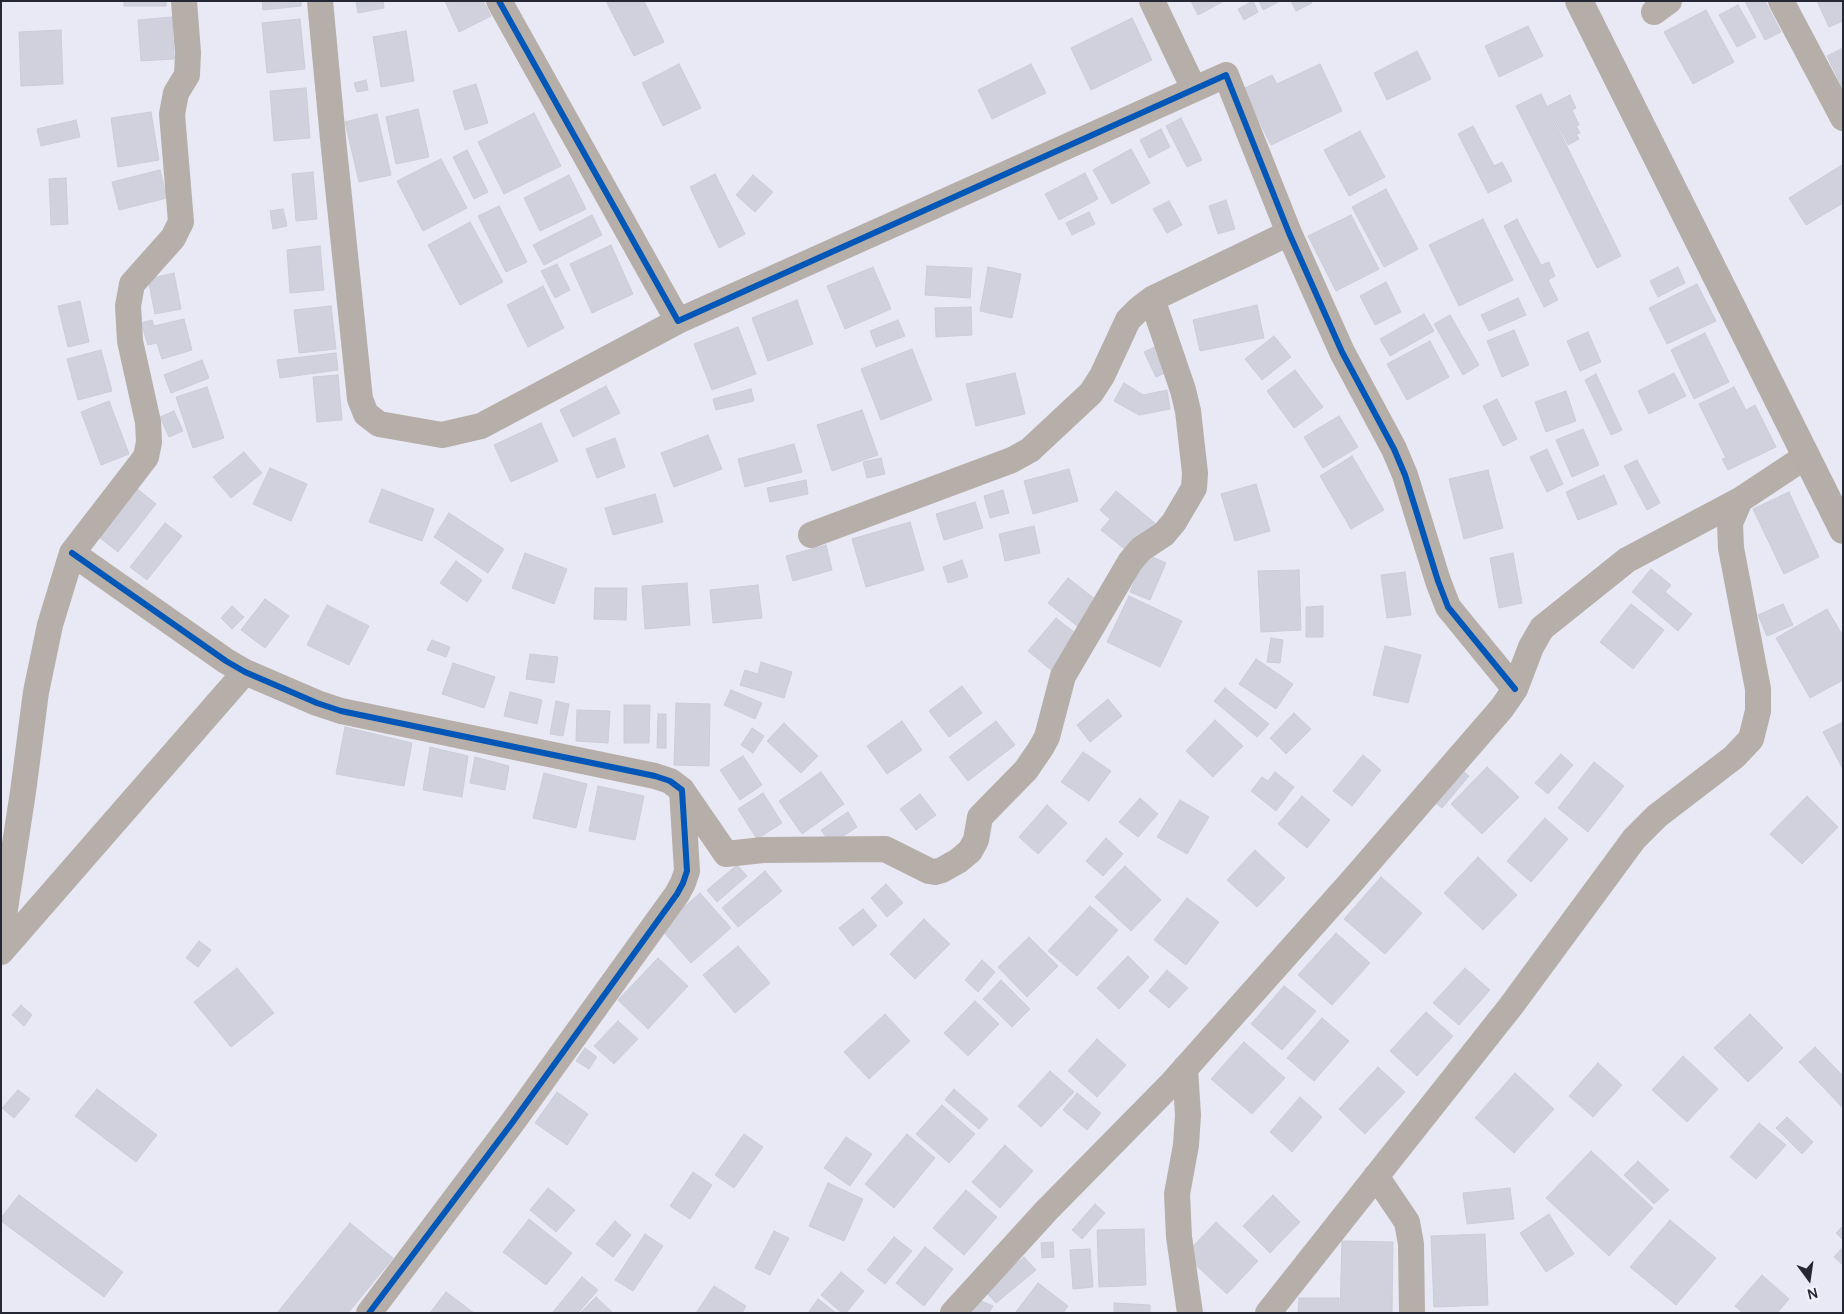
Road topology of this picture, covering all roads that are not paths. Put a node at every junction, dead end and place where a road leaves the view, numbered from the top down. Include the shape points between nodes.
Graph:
1 (184, 1) edge
2 (320, 1) edge
3 (499, 1) edge
4 (1152, 1) edge
5 (1579, 1) edge
6 (1781, 1) edge
7 (1194, 89) junction
8 (1843, 118) edge
9 (1289, 233) junction
10 (1152, 299) junction
11 (678, 321) junction
12 (1805, 457) junction
13 (1740, 500) junction
14 (1843, 530) edge
15 (812, 535) dead end
16 (72, 553) junction
17 (245, 672) junction
18 (1514, 689) junction
19 (682, 790) junction
20 (726, 854) junction
21 (687, 871) junction
22 (1, 935) edge
23 (1, 952) edge
24 (1185, 1068) junction
25 (1376, 1176) junction
26 (369, 1313) edge
27 (953, 1313) edge
28 (1190, 1313) edge
29 (1268, 1313) edge
30 (1412, 1313) edge

1 - 16 street via 187,75 176,93 172,114 181,222 173,238 132,284 128,306 130,341 148,422 146,457
2 - 11 street via 360,398 366,414 380,424 442,435 481,426
3 - 11 street
4 - 7 street
5 - 12 main road
6 - 8 street
7 - 9 street via 1226,75
7 - 11 street
9 - 10 street
9 - 18 street via 1342,352 1394,449 1448,607
10 - 15 street via 1128,320 1091,393 1030,450 1012,460
10 - 20 street via 1188,411 1194,488 1164,534 1141,549 1130,562 1063,676 1047,737 1041,748 1026,770 980,817 976,840 970,851 935,872 885,849 764,850
12 - 13 street
12 - 14 main road
13 - 18 street via 1627,560 1542,628
13 - 25 street via 1730,523 1758,689 1758,711 1750,739 1734,757 1657,816 1634,839 1511,1006
16 - 17 street
16 - 22 street via 50,624 36,692
17 - 19 street via 341,712 655,776
17 - 23 street
18 - 24 street via 1502,708 1353,880
19 - 20 street
19 - 21 street
20 - 21 street
21 - 26 street via 678,894 575,1038
24 - 27 street via 1047,1210
24 - 28 street via 1188,1115 1177,1194 1179,1237
25 - 29 street
25 - 30 street via 1407,1222 1411,1244

